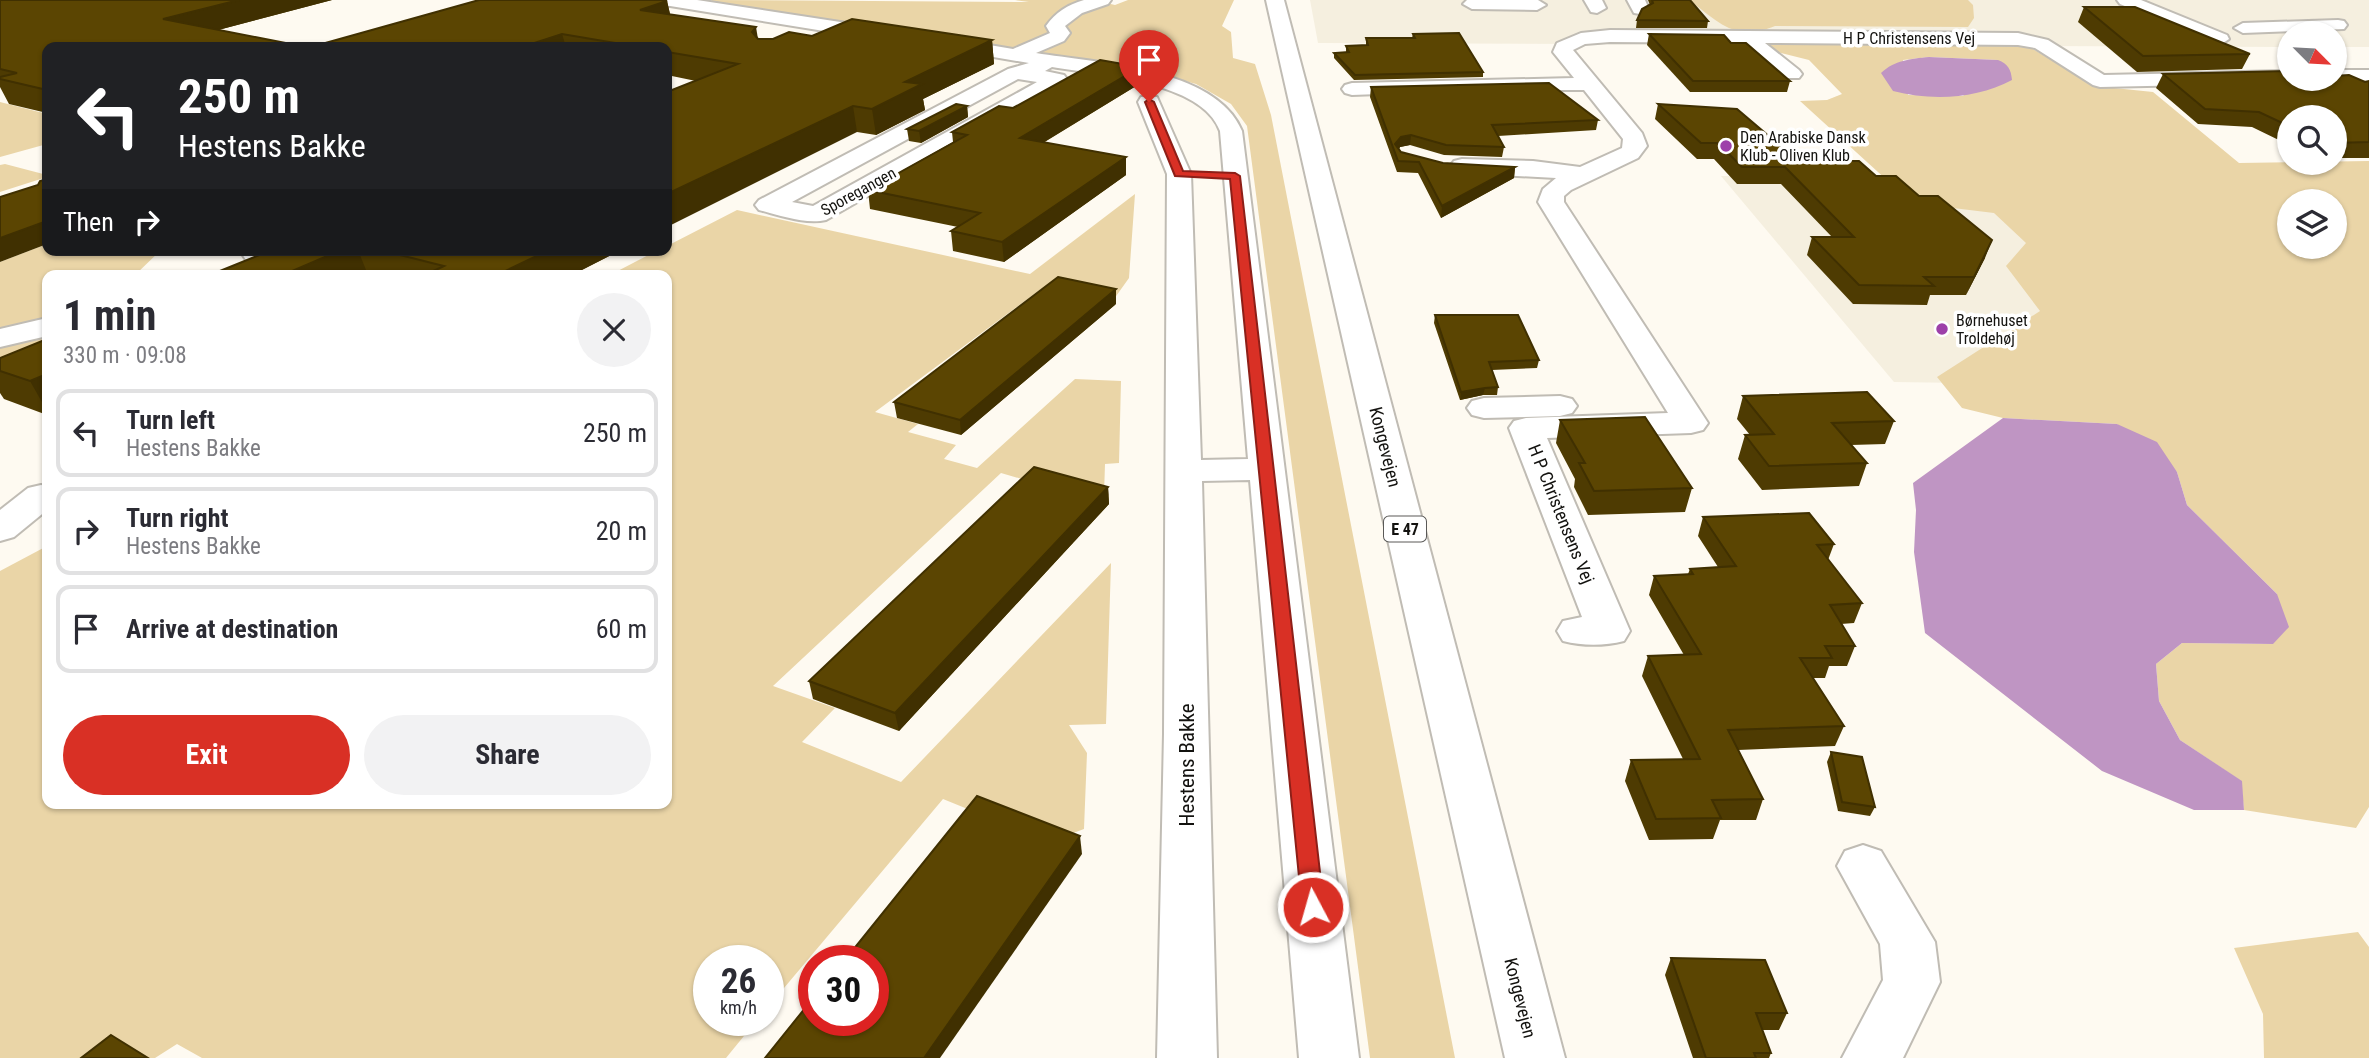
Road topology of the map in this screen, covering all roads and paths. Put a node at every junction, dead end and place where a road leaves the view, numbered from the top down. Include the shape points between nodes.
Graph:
1 (664, 0) edge
2 (1102, 0) edge
3 (1275, 0) edge
4 (2126, 0) edge
5 (1472, 4) dead end
6 (1537, 5) dead end
7 (747, 13) junction
8 (2277, 27) edge
9 (2243, 28) dead end
10 (1747, 38) junction
11 (2220, 39) edge
12 (809, 40) edge
13 (1030, 63) junction
14 (1793, 74) dead end
15 (2347, 76) edge
16 (2369, 76) edge
17 (2277, 77) edge
18 (1588, 83) junction
19 (1352, 89) dead end
20 (1149, 102) dead end
21 (1442, 165) edge
22 (1179, 174) junction
23 (1584, 175) junction
24 (1235, 176) junction
25 (264, 256) edge
26 (271, 270) edge
27 (42, 328) edge
28 (0, 338) edge
29 (1678, 401) junction
30 (1483, 408) dead end
31 (1266, 469) junction
32 (1184, 471) junction
33 (41, 496) dead end
34 (0, 529) edge
35 (1578, 631) dead end
36 (1863, 866) dead end
37 (1187, 1058) edge
38 (1329, 1058) edge
39 (1535, 1058) edge
40 (1872, 1058) edge

1 - 7 street
2 - 13 street via 1062,16 1055,26 1061,33
3 - 39 street, Kongevejen / E 47
4 - 11 street
5 - 6 street
7 - 12 street via 728,20 812,38
7 - 13 street
8 - 9 street
10 - 14 street
10 - 17 street, H P Christensens Vej via 2018,39 2041,44 2100,81
10 - 18 street, H P Christensens Vej via 1581,39 1563,52
13 - 13 street, Sporegangen via 1057,79 817,215 768,205
13 - 24 street via 1151,78 1198,95 1226,118
15 - 16 street
18 - 19 street
18 - 23 street, H P Christensens Vej via 1634,138 1635,146 1630,153
20 - 22 street, Hestens Bakke
21 - 23 street
22 - 24 street
22 - 32 street, Hestens Bakke
23 - 29 street, H P Christensens Vej via 1562,185 1552,194 1551,202
24 - 31 street
25 - 26 street via 290,262
27 - 28 street
29 - 30 street
29 - 35 street, H P Christensens Vej via 1691,423 1526,428 1609,631
31 - 32 street
31 - 38 street
32 - 37 street, Hestens Bakke
33 - 34 street
36 - 40 street via 1907,942 1912,982

